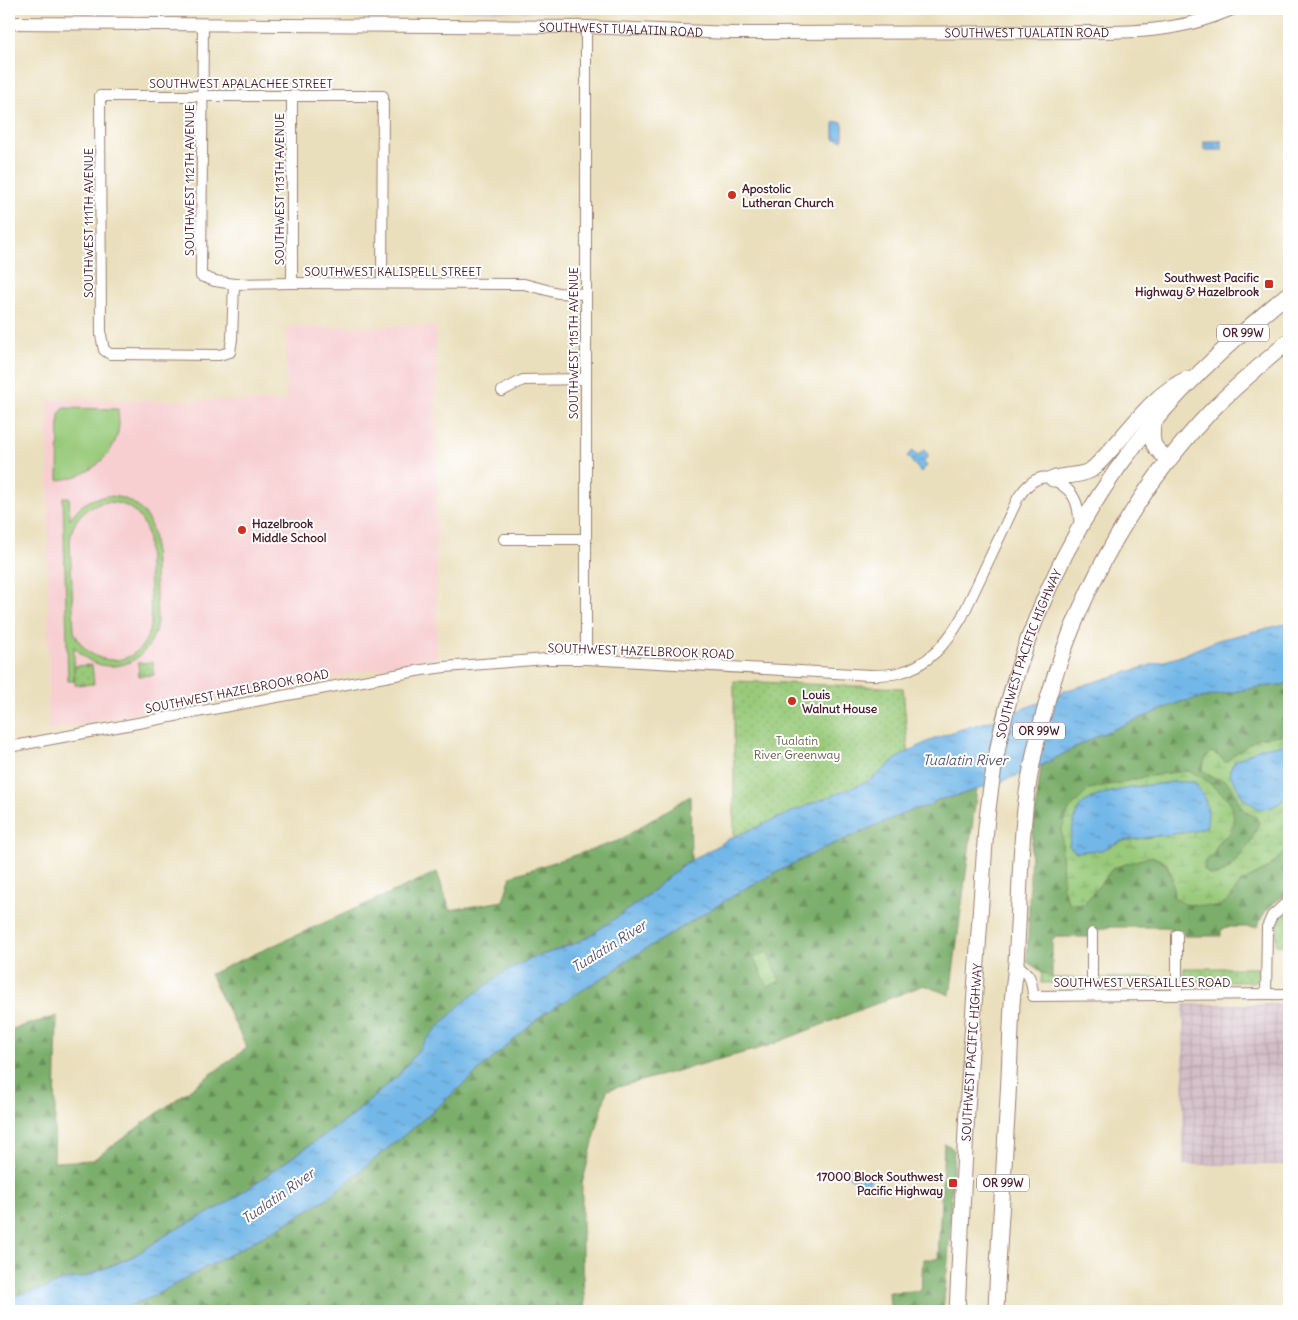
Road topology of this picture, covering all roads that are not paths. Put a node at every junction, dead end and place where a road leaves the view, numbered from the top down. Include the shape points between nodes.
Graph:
1 (1232, 9) edge
2 (9, 23) edge
3 (203, 24) junction
4 (586, 27) junction
5 (202, 95) junction
6 (100, 96) joint
7 (292, 96) junction
8 (201, 276) joint
9 (292, 282) junction
10 (382, 283) junction
11 (234, 284) junction
12 (1289, 293) edge
13 (585, 294) junction
14 (1289, 341) edge
15 (1198, 375) junction
16 (586, 379) junction
17 (502, 391) dead end
18 (1153, 422) junction
19 (1170, 460) junction
20 (1053, 479) junction
21 (1080, 527) junction
22 (504, 539) dead end
23 (586, 539) junction
24 (586, 659) junction
25 (9, 747) edge
26 (1289, 904) edge
27 (1092, 933) dead end
28 (1177, 935) dead end
29 (1016, 964) junction
30 (1092, 994) junction
31 (1177, 994) junction
32 (1266, 994) junction
33 (1289, 994) edge
34 (957, 1311) edge
35 (996, 1311) edge

1 - 4 main road, SOUTHWEST TUALATIN ROAD via 1172,27 1135,31 731,33
2 - 3 main road, SOUTHWEST TUALATIN ROAD
3 - 4 main road, SOUTHWEST TUALATIN ROAD
3 - 5 street, SOUTHWEST 112TH AVENUE
4 - 13 street, SOUTHWEST 115TH AVENUE
5 - 6 street, SOUTHWEST APALACHEE STREET
5 - 7 street, SOUTHWEST APALACHEE STREET
5 - 8 street, SOUTHWEST 112TH AVENUE
6 - 11 street, SOUTHWEST 111TH AVENUE via 101,335 104,350 110,354 219,355 230,352
7 - 9 street, SOUTHWEST 113TH AVENUE
7 - 10 street, SOUTHWEST APALACHEE STREET via 383,96
8 - 11 street, SOUTHWEST KALISPELL STREET
9 - 10 street, SOUTHWEST KALISPELL STREET
9 - 11 street, SOUTHWEST KALISPELL STREET
10 - 13 street, SOUTHWEST KALISPELL STREET via 524,284 558,293
12 - 15 highway, SOUTHWEST PACIFIC HIGHWAY / OR 99W
13 - 16 street, SOUTHWEST 115TH AVENUE
14 - 19 highway, OR 99W via 1228,394
15 - 18 highway, SOUTHWEST PACIFIC HIGHWAY / OR 99W
15 - 20 highway via 1176,384 1163,394 1091,470
16 - 17 street via 522,380
16 - 23 street, SOUTHWEST 115TH AVENUE
18 - 19 highway via 1153,444
18 - 21 highway, SOUTHWEST PACIFIC HIGHWAY / OR 99W via 1122,462
19 - 29 highway, OR 99W via 1124,524 1106,556 1076,620 1052,684 1027,793
20 - 21 street via 1075,498
20 - 24 street, SOUTHWEST HAZELBROOK ROAD via 1038,479 1021,492 953,633 938,651 913,668 896,674 870,675
21 - 34 highway, SOUTHWEST PACIFIC HIGHWAY / OR 99W via 1054,576 1025,647 999,742 988,807
22 - 23 street
23 - 24 street, SOUTHWEST 115TH AVENUE
24 - 25 street, SOUTHWEST HAZELBROOK ROAD via 546,659 422,670
26 - 32 street via 1272,916 1267,927
27 - 30 street
28 - 31 street
29 - 30 street, SOUTHWEST VERSAILLES ROAD via 1030,976 1033,996
29 - 35 highway, OR 99W
30 - 31 street, SOUTHWEST VERSAILLES ROAD
31 - 32 street, SOUTHWEST VERSAILLES ROAD
32 - 33 street, SOUTHWEST VERSAILLES ROAD

